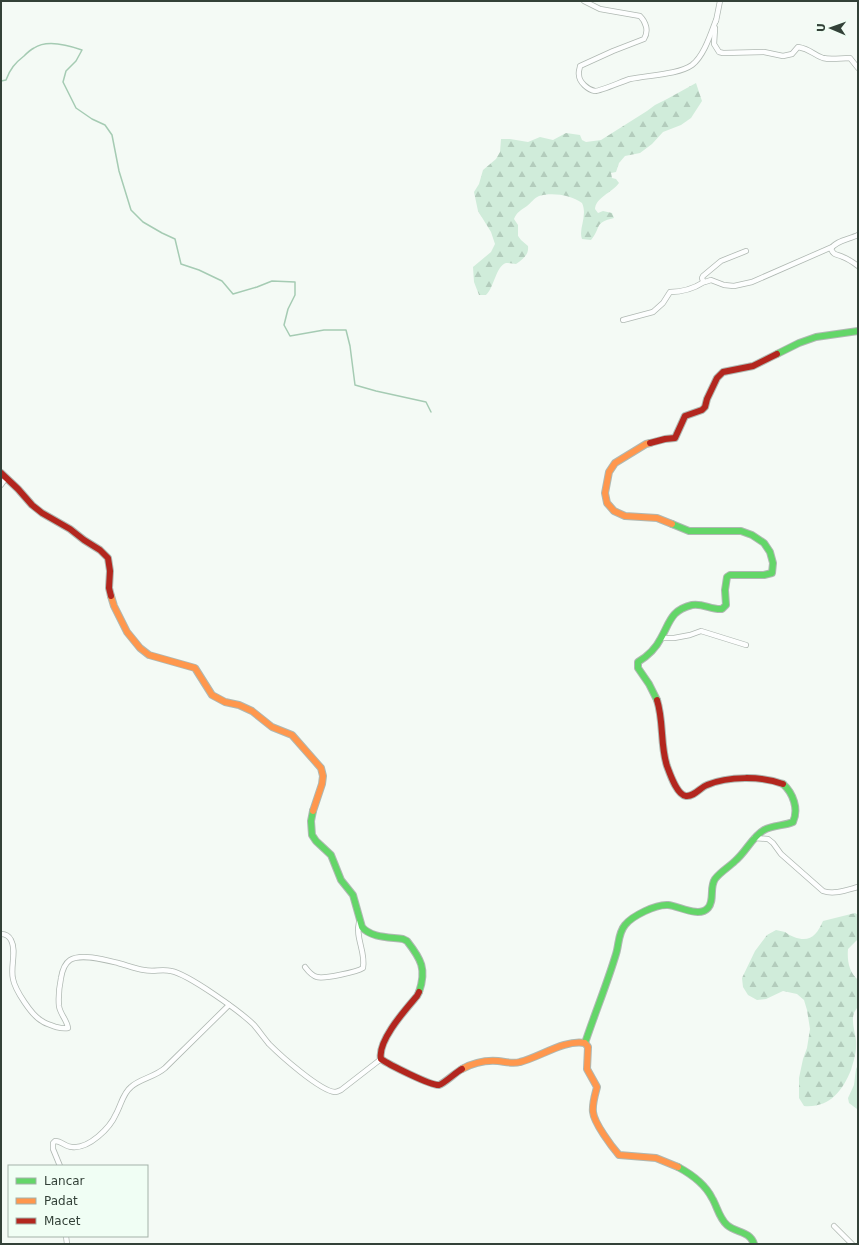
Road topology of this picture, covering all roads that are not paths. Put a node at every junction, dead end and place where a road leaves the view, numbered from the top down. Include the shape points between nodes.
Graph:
1 (584, 1) edge
2 (720, 1) edge
3 (716, 20) junction
4 (858, 68) edge
5 (858, 235) edge
6 (832, 247) junction
7 (746, 251) dead end
8 (858, 266) edge
9 (704, 282) junction
10 (623, 320) dead end
11 (858, 331) edge
12 (3, 476) edge
13 (1, 485) edge
14 (661, 638) junction
15 (746, 645) dead end
16 (754, 838) junction
17 (858, 887) edge
18 (360, 921) junction
19 (1, 934) edge
20 (305, 967) dead end
21 (229, 1005) junction
22 (585, 1043) junction
23 (381, 1058) junction
24 (60, 1165) edge
25 (834, 1226) dead end
26 (754, 1244) edge
27 (852, 1244) edge

1 - 3 street via 600,9 640,16 646,25 644,39 580,66 578,75 582,83 595,91 631,79 693,65 709,40
2 - 3 street
3 - 4 street via 714,41 719,52 764,52 783,56 803,48 823,58 850,58
5 - 6 street
6 - 8 street via 833,253
6 - 9 street via 752,282 724,286 711,280
7 - 9 street via 721,261 703,276
9 - 10 street via 684,291 670,292 663,303 652,312
11 - 14 street via 816,337 753,366 723,372 717,378 705,407 685,416 675,438 643,446 615,463 609,472 605,496 607,503 619,514 657,518 689,531 741,531 764,543 770,552 772,572 764,575 730,575 727,577 724,608 718,610 701,605 681,608 671,618
12 - 13 street
12 - 18 street via 42,513 70,529 108,558 112,601 127,632 140,648 149,655 195,668 212,695 252,711 272,727 292,735 321,768 323,780 312,814 311,833 315,842 332,856 340,880 353,894
14 - 15 street via 679,637 701,631
14 - 16 street via 638,662 638,668 651,685 661,712 665,759 678,790 687,796 701,787 722,780 764,779 784,785 795,802 797,807 793,822 772,826
16 - 17 street via 768,839 823,891 832,893
16 - 22 street via 739,858 715,879 710,905 705,911 696,913 663,904 626,925 620,935 616,956
18 - 20 street via 357,928 363,968 354,972 317,977
18 - 23 street via 365,931 407,941 424,974 417,996 402,1012 386,1036 381,1047
19 - 21 street via 11,939 12,977 19,996 40,1021 64,1029 68,1028 60,1012 58,992 65,966 70,960 77,958 88,957 143,970 170,970 180,973
21 - 23 street via 251,1022 290,1064 330,1090 341,1090
21 - 24 street via 160,1073 131,1086 116,1116 98,1137 88,1143 72,1147 58,1141 53,1142
22 - 23 street via 564,1045 515,1063 476,1063 437,1085 428,1083
22 - 26 street via 588,1048 587,1069 597,1087 593,1114 612,1148 619,1155 662,1160 688,1173 710,1193 726,1223 749,1236
25 - 27 street

